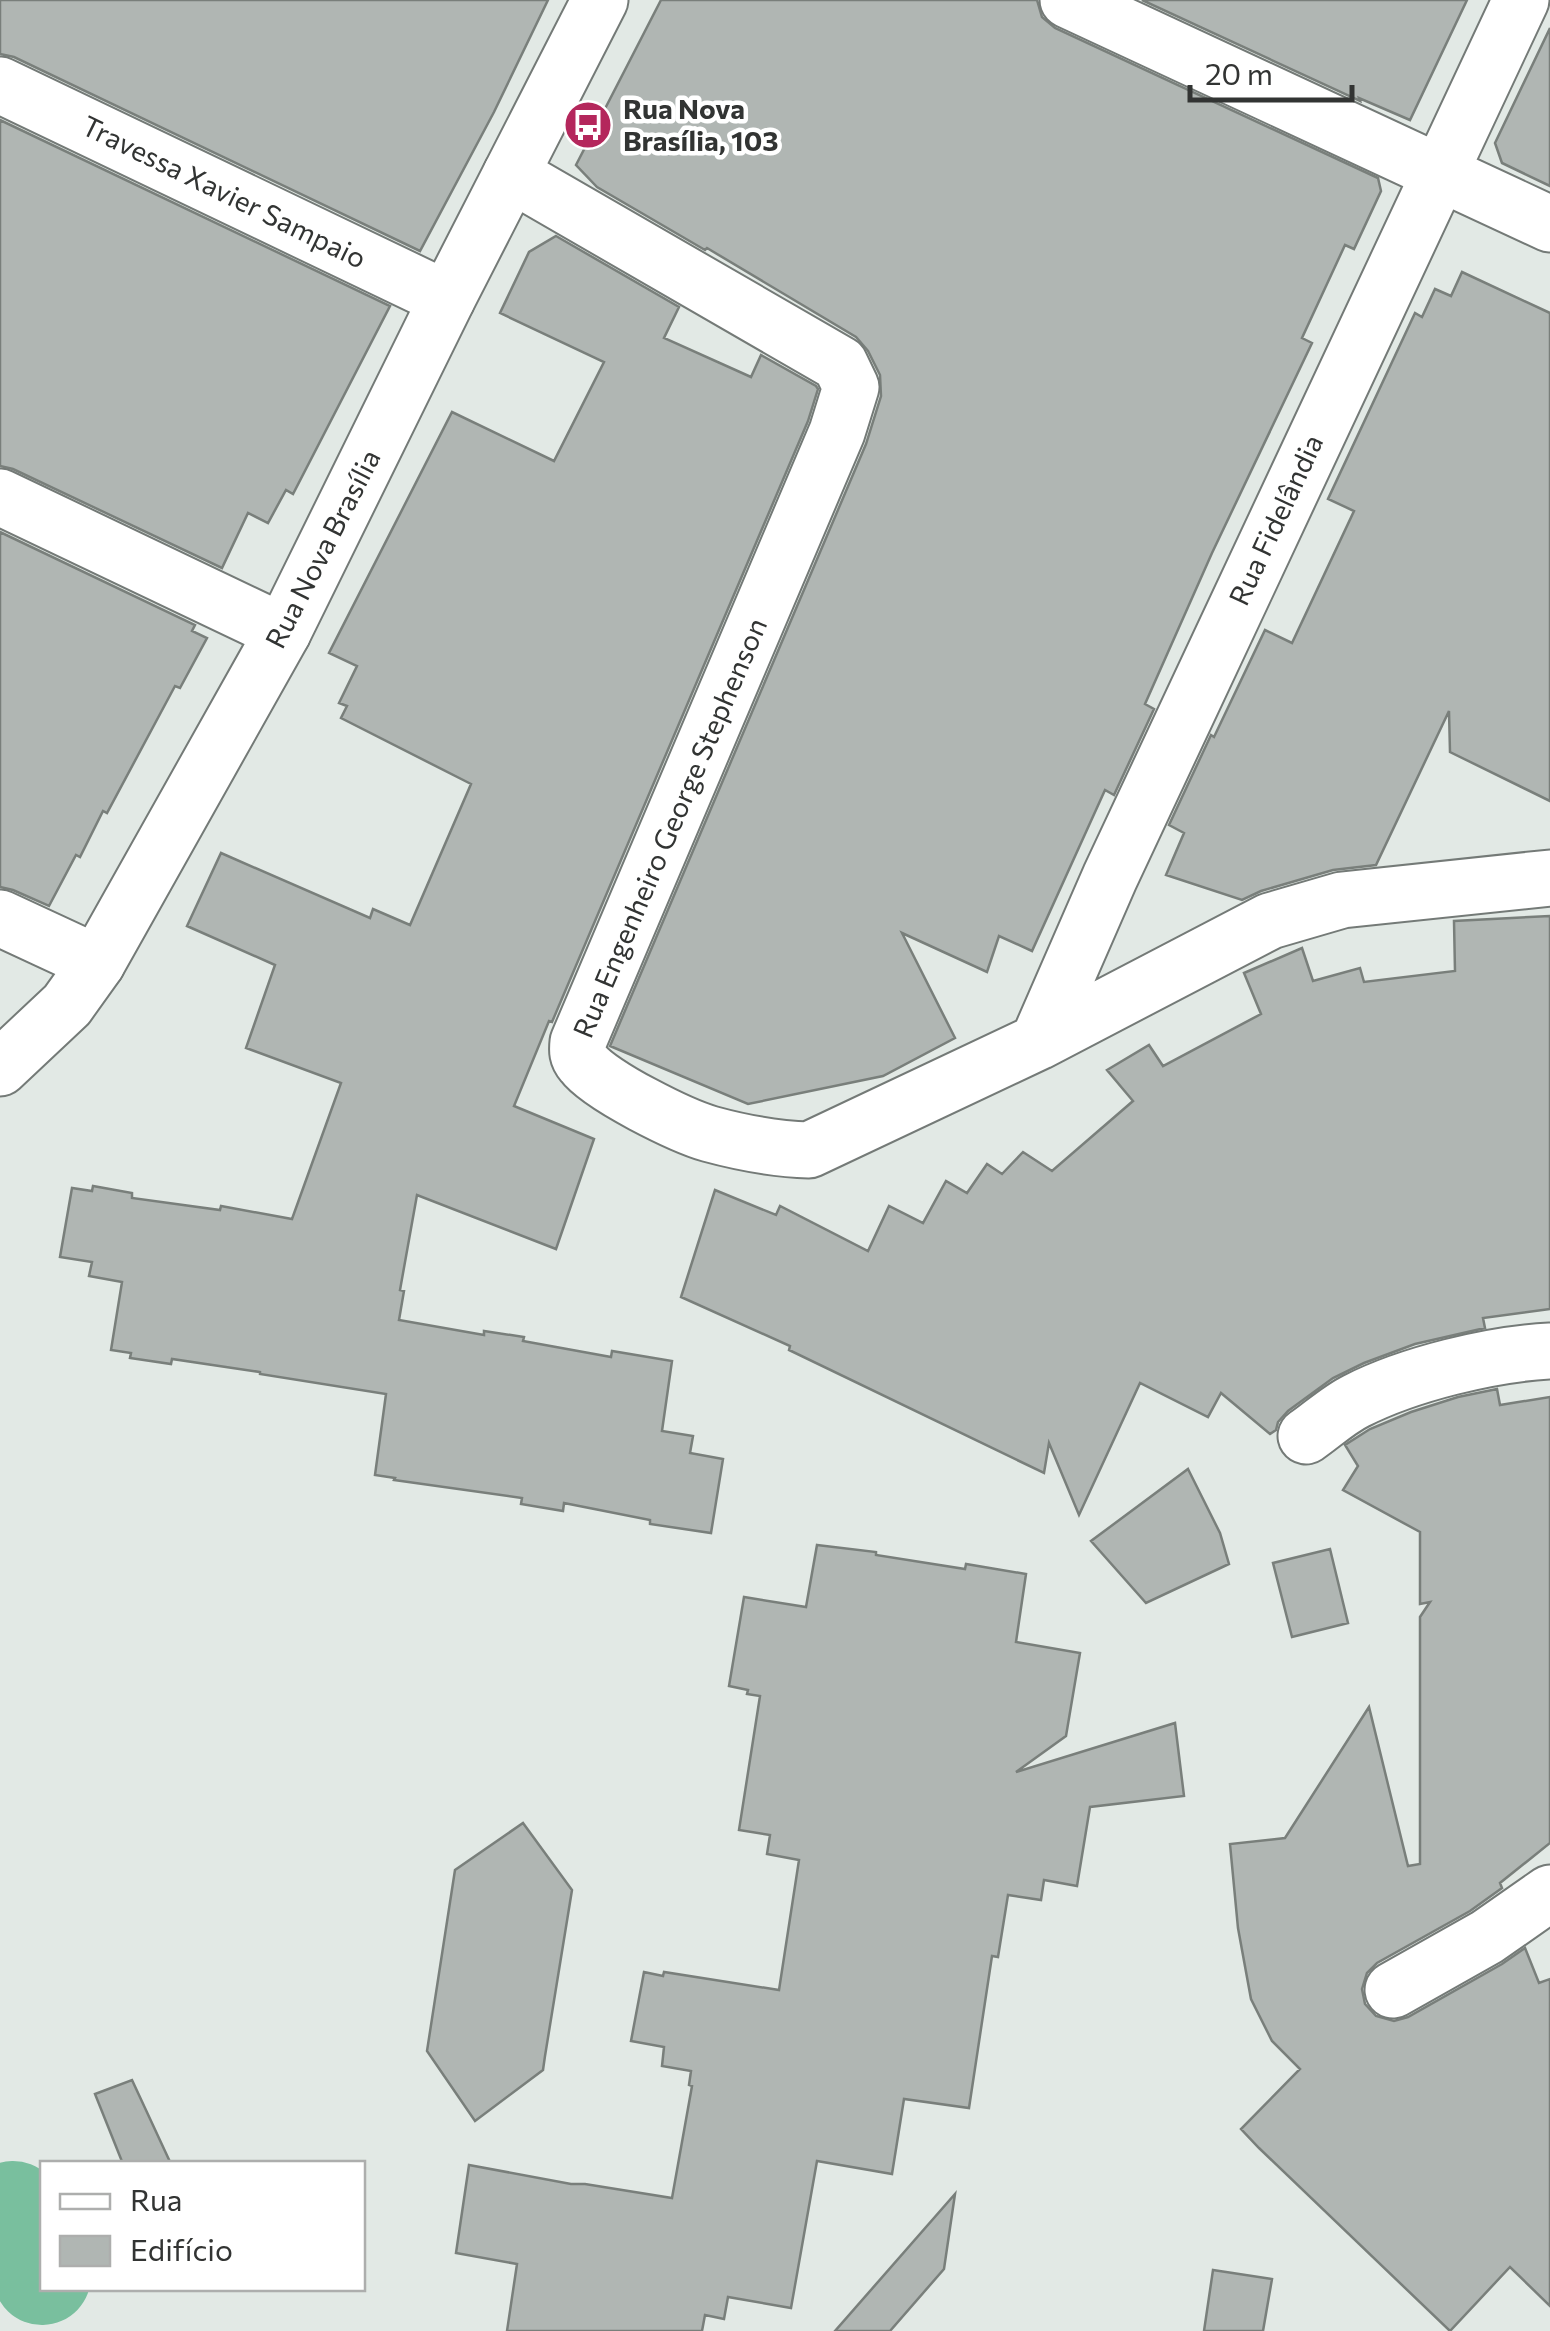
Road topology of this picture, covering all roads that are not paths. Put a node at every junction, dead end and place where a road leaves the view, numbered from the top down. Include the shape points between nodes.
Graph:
1 (600, 0) edge
2 (1068, 0) edge
3 (1520, 0) edge
4 (0, 86) edge
5 (1438, 172) junction
6 (511, 174) junction
7 (1550, 224) edge
8 (447, 299) junction
9 (0, 497) edge
10 (283, 632) junction
11 (1550, 878) edge
12 (0, 918) edge
13 (97, 963) junction
14 (1038, 1042) junction
15 (0, 1068) edge
16 (1550, 1350) edge
17 (1306, 1436) dead end
18 (1550, 1893) edge
19 (1393, 1990) dead end

1 - 6 street, Rua Nova Brasília
2 - 5 street
3 - 5 street, Rua Fidelândia
4 - 8 street, Travessa Xavier Sampaio
5 - 7 street
5 - 14 street, Rua Fidelândia
6 - 8 street, Rua Nova Brasília
6 - 14 street, Rua Engenheiro George Stephenson via 840,364 852,387 578,1042 579,1060 619,1090 706,1133 809,1150
8 - 10 street, Rua Nova Brasília
9 - 10 street
10 - 13 street, Rua Nova Brasília
11 - 14 street, Rua Engenheiro George Stephenson via 1342,900 1270,921
12 - 13 street
13 - 15 street, Rua Nova Brasília via 67,1005
16 - 17 street via 1407,1380 1354,1402
18 - 19 street

